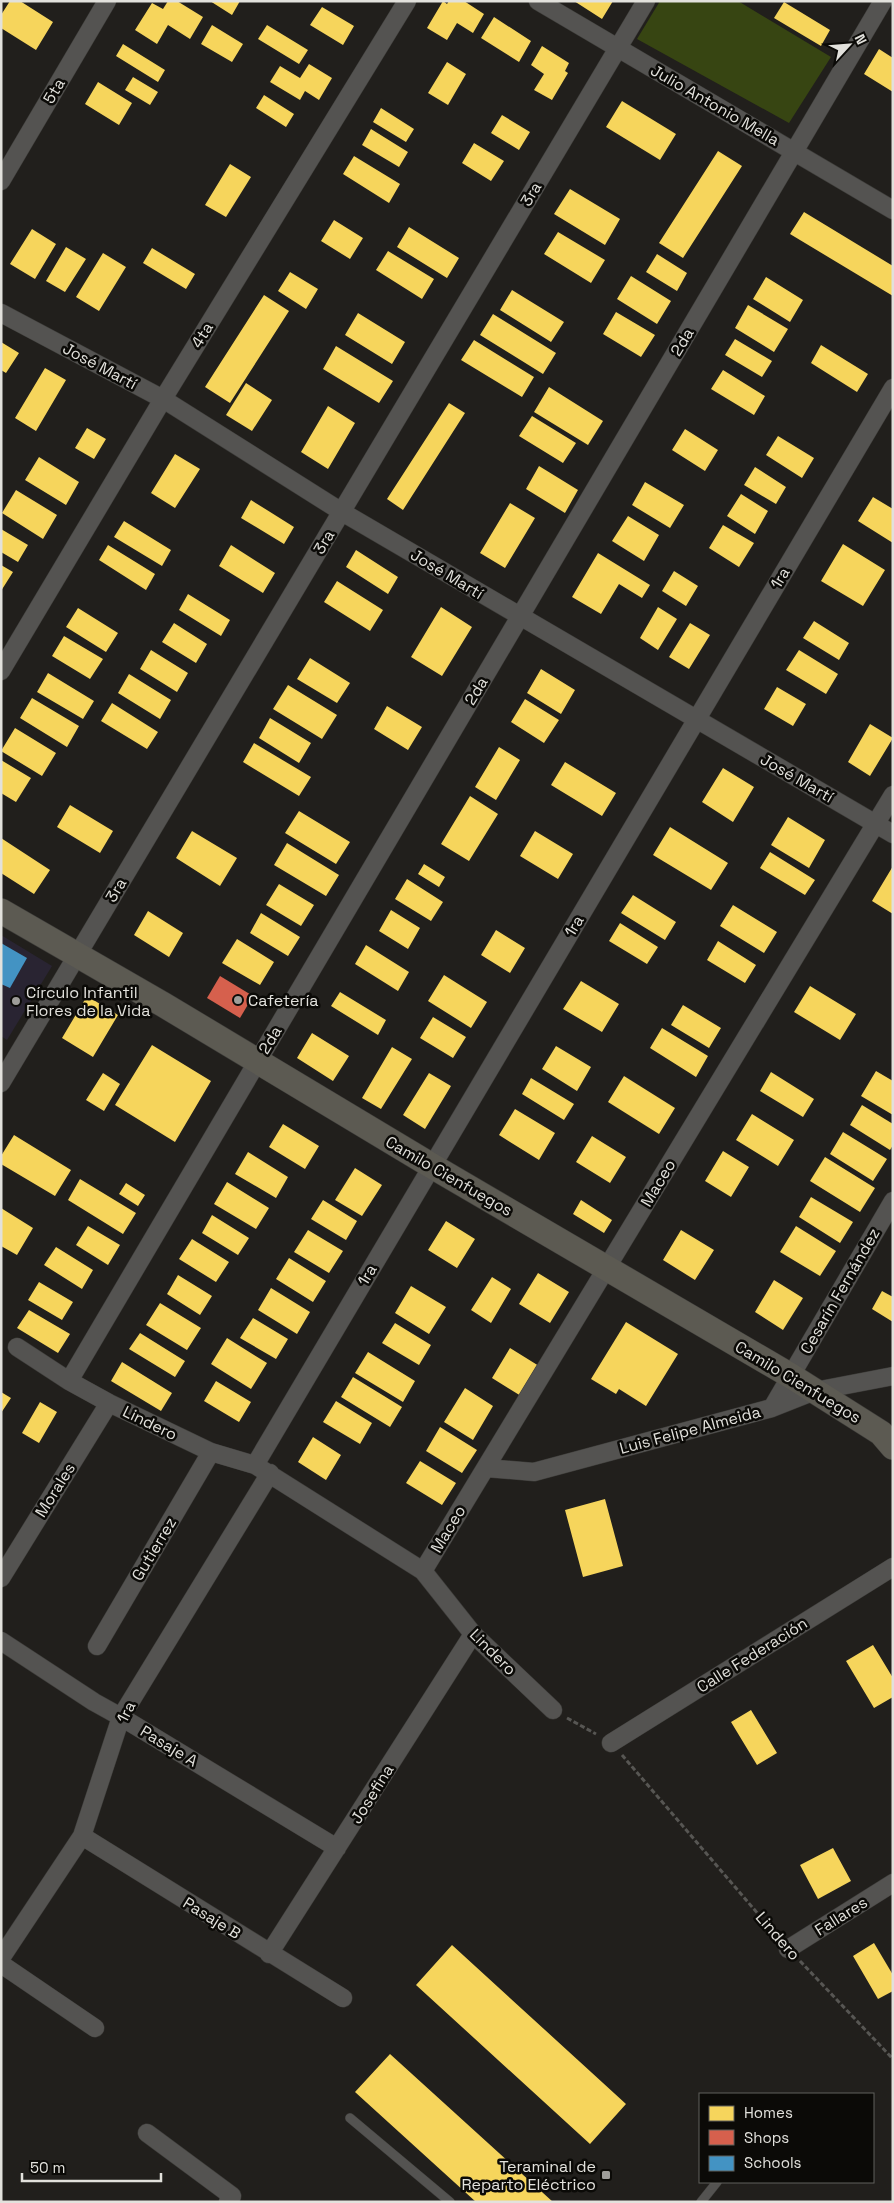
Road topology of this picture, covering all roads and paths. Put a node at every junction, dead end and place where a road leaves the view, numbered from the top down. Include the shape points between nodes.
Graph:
1 (107, 1) edge
2 (407, 1) edge
3 (538, 1) edge
4 (646, 1) edge
5 (883, 1) edge
6 (618, 48) junction
7 (794, 152) junction
8 (1, 181) edge
9 (893, 210) edge
10 (1, 313) edge
11 (893, 388) edge
12 (163, 399) junction
13 (342, 512) junction
14 (520, 616) junction
15 (1, 671) edge
16 (696, 720) junction
17 (893, 795) edge
18 (875, 824) junction
19 (893, 834) edge
20 (1, 911) edge
21 (78, 954) junction
22 (257, 1061) junction
23 (1, 1084) edge
24 (432, 1166) junction
25 (893, 1201) edge
26 (607, 1268) junction
27 (17, 1347) dead end
28 (791, 1376) junction
29 (893, 1376) edge
30 (69, 1380) junction
31 (815, 1392) junction
32 (109, 1403) junction
33 (772, 1408) junction
34 (893, 1448) edge
35 (211, 1452) junction
36 (486, 1468) junction
37 (262, 1469) junction
38 (893, 1567) edge
39 (423, 1571) junction
40 (1, 1578) edge
41 (473, 1634) junction
42 (1, 1641) edge
43 (97, 1646) dead end
44 (553, 1710) joint
45 (121, 1717) junction
46 (611, 1743) junction
47 (82, 1836) junction
48 (337, 1848) junction
49 (893, 1884) edge
50 (788, 1949) junction
51 (270, 1954) junction
52 (1, 1958) edge
53 (1, 1964) edge
54 (342, 1998) dead end
55 (95, 2028) dead end
56 (893, 2059) edge
57 (350, 2118) dead end
58 (147, 2134) dead end
59 (716, 2183) edge
60 (230, 2199) edge
61 (450, 2202) edge
62 (701, 2202) edge

1 - 8 street, 5ta
2 - 12 street, 4ta
3 - 6 street, Julio Antonio Mella
4 - 6 street, 3ra
5 - 7 street, 2da
6 - 7 street, Julio Antonio Mella
6 - 13 street, 3ra
7 - 9 street, Julio Antonio Mella
7 - 14 street, 2da
10 - 12 street, José Martí
11 - 16 street, 1ra
12 - 13 street, José Martí
12 - 15 street, 4ta
13 - 14 street, José Martí
13 - 21 street, 3ra
14 - 16 street, José Martí
14 - 22 street, 2da
16 - 18 street, José Martí
16 - 24 street, 1ra
17 - 18 street, Maceo
18 - 19 street, José Martí
18 - 26 street, Maceo
20 - 21 street, Camilo Cienfuegos
21 - 22 street, Camilo Cienfuegos
21 - 23 street, 3ra
22 - 24 street, Camilo Cienfuegos
22 - 30 street, 2da
24 - 26 street, Camilo Cienfuegos
24 - 37 street, 1ra
25 - 28 street, Cesarín Fernández
26 - 28 street, Camilo Cienfuegos
26 - 36 street, Maceo
27 - 30 street, Lindero
28 - 31 street, Camilo Cienfuegos
28 - 33 street, Cesarín Fernández
29 - 31 street, Luis Felipe Almeida
30 - 32 street, Lindero
31 - 33 street, Luis Felipe Almeida
31 - 34 street, Camilo Cienfuegos via 881,1433
32 - 35 street, Lindero
32 - 40 street, Morales
33 - 36 street, Luis Felipe Almeida via 534,1472
35 - 37 street, Lindero
35 - 43 street, Gutierrez
36 - 39 street, Maceo
37 - 39 street, Lindero
37 - 45 street, 1ra
38 - 46 street, Calle Federación
39 - 41 street, Lindero
41 - 44 street, Lindero
41 - 48 street, Josefina
42 - 45 street, Pasaje A
44 - 46 path, Lindero
45 - 47 street, 1ra
45 - 48 street, Pasaje A
46 - 50 path, Lindero
47 - 51 street, Pasaje B
47 - 52 street, 1ra
48 - 51 street, Josefina
49 - 50 street, Fallares
50 - 56 path, Lindero
51 - 54 street, Pasaje B
53 - 55 street
57 - 61 lane
58 - 60 street
59 - 62 lane

